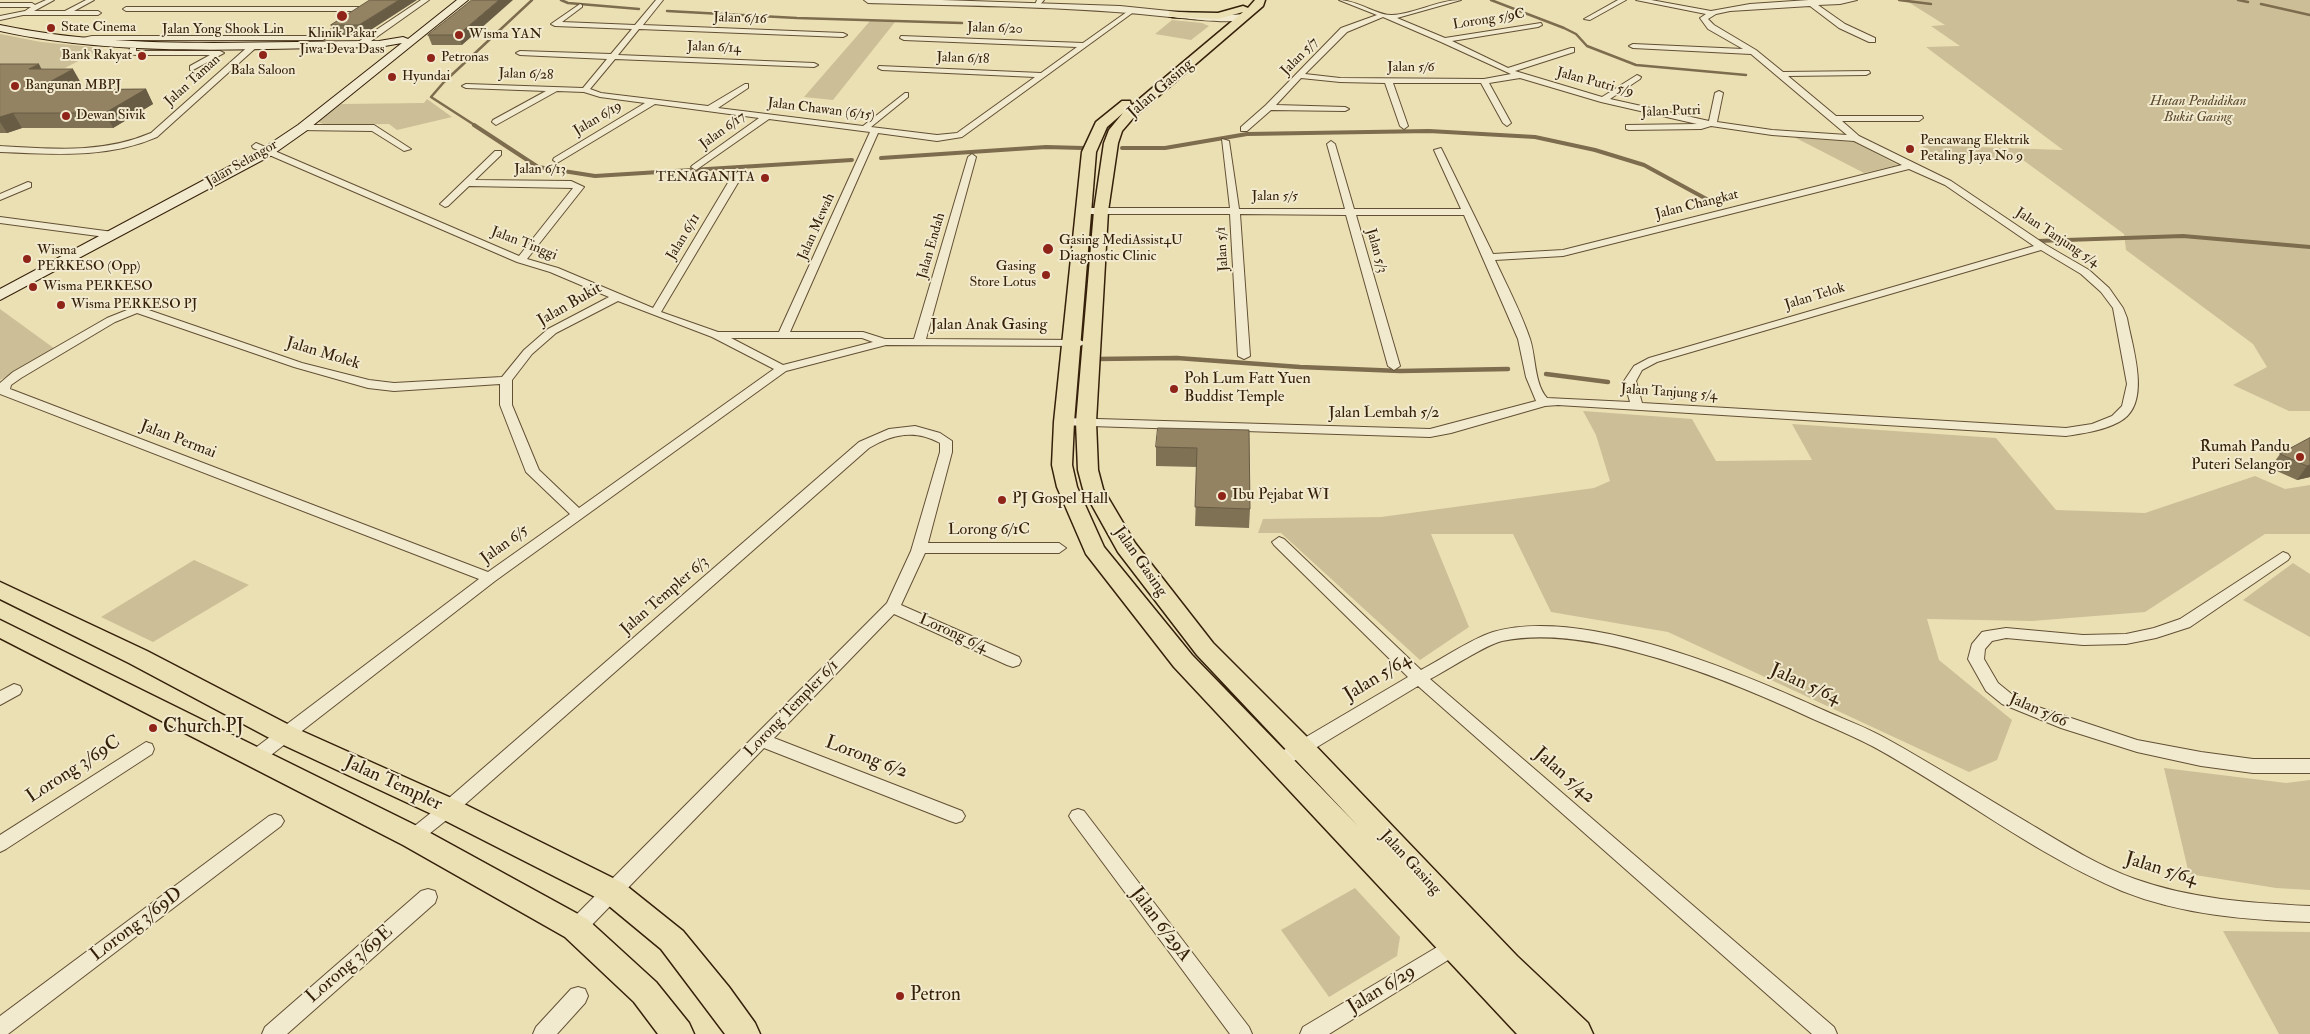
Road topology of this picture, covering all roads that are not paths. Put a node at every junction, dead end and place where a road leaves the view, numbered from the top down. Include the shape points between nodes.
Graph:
1 (52, 0) edge
2 (91, 0) edge
3 (144, 0) edge
4 (380, 0) edge
5 (426, 0) edge
6 (454, 0) edge
7 (463, 0) edge
8 (660, 0) edge
9 (868, 0) edge
10 (1260, 0) edge
11 (1342, 0) edge
12 (1458, 0) edge
13 (1623, 0) edge
14 (1639, 0) edge
15 (1854, 0) edge
16 (1809, 2) junction
17 (1039, 3) edge
18 (0, 5) edge
19 (40, 5) junction
20 (580, 6) dead end
21 (366, 9) junction
22 (1133, 10) junction
23 (1242, 12) edge
24 (1708, 12) junction
25 (22, 13) junction
26 (62, 13) junction
27 (98, 13) dead end
28 (1173, 14) junction
29 (1383, 15) junction
30 (1392, 17) junction
31 (1588, 19) dead end
32 (1538, 25) dead end
33 (1, 26) edge
34 (637, 27) junction
35 (1214, 34) junction
36 (843, 36) dead end
37 (904, 38) dead end
38 (403, 40) junction
39 (1444, 40) junction
40 (1872, 40) dead end
41 (73, 41) junction
42 (361, 44) junction
43 (143, 45) junction
44 (234, 45) junction
45 (254, 45) junction
46 (1085, 45) junction
47 (1633, 46) dead end
48 (1571, 50) dead end
49 (520, 52) dead end
50 (1753, 52) junction
51 (220, 53) junction
52 (613, 56) junction
53 (814, 65) dead end
54 (193, 68) dead end
55 (882, 68) dead end
56 (1509, 70) junction
57 (1781, 74) junction
58 (1866, 74) dead end
59 (1044, 75) junction
60 (1521, 75) junction
61 (1300, 76) junction
62 (1636, 77) dead end
63 (1388, 80) junction
64 (1484, 80) junction
65 (466, 86) dead end
66 (745, 86) dead end
67 (556, 89) junction
68 (585, 90) junction
69 (1719, 93) dead end
70 (906, 96) dead end
71 (1604, 100) junction
72 (653, 102) junction
73 (1269, 107) junction
74 (710, 109) junction
75 (1345, 109) dead end
76 (766, 117) junction
77 (1919, 118) dead end
78 (1834, 119) junction
79 (496, 122) dead end
80 (295, 123) junction
81 (1507, 123) dead end
82 (1713, 123) junction
83 (1404, 126) dead end
84 (1630, 127) dead end
85 (864, 129) junction
86 (1244, 129) dead end
87 (876, 130) junction
88 (1856, 138) junction
89 (1225, 141) dead end
90 (1331, 144) dead end
91 (0, 149) edge
92 (261, 149) junction
93 (407, 149) dead end
94 (1438, 150) dead end
95 (498, 152) dead end
96 (972, 158) dead end
97 (557, 160) dead end
98 (1910, 166) junction
99 (696, 167) dead end
100 (737, 176) dead end
101 (467, 183) junction
102 (28, 185) dead end
103 (0, 198) edge
104 (445, 204) dead end
105 (1092, 211) junction
106 (1235, 211) junction
107 (1350, 212) junction
108 (1467, 212) junction
109 (0, 220) edge
110 (97, 233) junction
111 (113, 235) junction
112 (2042, 247) junction
113 (1489, 257) junction
114 (521, 260) junction
115 (0, 284) edge
116 (0, 296) edge
117 (617, 297) junction
118 (137, 310) joint
119 (656, 313) junction
120 (716, 335) junction
121 (783, 335) junction
122 (886, 342) junction
123 (919, 342) junction
124 (1082, 343) junction
125 (1244, 356) dead end
126 (1394, 366) dead end
127 (782, 369) junction
128 (506, 380) junction
129 (1544, 402) junction
130 (1637, 406) junction
131 (1075, 422) junction
132 (946, 452) joint
133 (577, 513) junction
134 (1279, 542) dead end
135 (920, 548) junction
136 (1059, 548) dead end
137 (2283, 557) dead end
138 (490, 578) junction
139 (0, 590) edge
140 (892, 607) junction
141 (0, 628) edge
142 (1013, 661) dead end
143 (1418, 678) junction
144 (14, 690) dead end
145 (0, 699) edge
146 (286, 735) junction
147 (762, 740) junction
148 (1302, 748) junction
149 (146, 749) dead end
150 (256, 757) junction
151 (1278, 762) junction
152 (2310, 766) edge
153 (448, 809) junction
154 (956, 816) dead end
155 (1078, 816) dead end
156 (275, 821) dead end
157 (413, 837) junction
158 (0, 844) edge
159 (613, 892) junction
160 (428, 897) dead end
161 (2310, 914) edge
162 (576, 928) junction
163 (1454, 946) junction
164 (578, 996) dead end
165 (0, 1028) edge
166 (272, 1034) edge
167 (543, 1034) edge
168 (678, 1034) edge
169 (744, 1034) edge
170 (1242, 1034) edge
171 (1310, 1034) edge
172 (1538, 1034) edge
173 (1577, 1034) edge
174 (1827, 1034) edge

1 - 19 street
2 - 26 street
3 - 21 street via 126,9
4 - 21 street
5 - 42 street
6 - 38 main road, Jalan Selangor
7 - 80 main road, Jalan Selangor
8 - 34 street
9 - 17 street
10 - 23 main road, Jalan Gasing via 1259,4
11 - 29 street, Jalan Putri 5/9
12 - 30 street
13 - 31 street
14 - 24 street
15 - 16 street
16 - 24 street via 1739,4
16 - 40 street via 1842,26
17 - 22 street
18 - 19 street
19 - 25 street
20 - 34 street, Jalan 6/16 via 554,24
21 - 41 street, Jalan Yong Shook Lin via 323,38 92,38
22 - 28 street
22 - 46 street, Jalan Chawan (6/15)
23 - 28 main road via 1218,16
23 - 35 main road, Jalan Gasing
23 - 105 main road, Jalan Gasing via 1116,130
24 - 50 street, Jalan Tanjung 5/4 via 1704,18 1711,27
25 - 26 street
25 - 33 street
26 - 27 street
28 - 35 main road via 1210,23
29 - 30 street, Jalan Putri 5/9
29 - 61 street, Jalan 5/7 via 1344,30
30 - 39 street, Jalan Putri 5/9
32 - 39 street, Lorong 5/9C
33 - 41 main road, Jalan Yong Shook Lin
34 - 36 street, Jalan 6/16
34 - 52 street
35 - 105 main road, Jalan Gasing via 1100,125 1089,152
37 - 46 street, Jalan 6/20
38 - 42 main road, Jalan Yong Shook Lin
38 - 80 main road, Jalan Selangor
39 - 56 street, Jalan Putri 5/9
41 - 43 main road, Jalan Yong Shook Lin
42 - 45 main road, Jalan Yong Shook Lin
43 - 44 main road, Jalan Yong Shook Lin
43 - 51 street via 132,52
44 - 45 main road, Jalan Yong Shook Lin
44 - 51 street
45 - 91 street, Jalan Taman via 144,140 72,152
46 - 59 street, Jalan Chawan (6/15)
47 - 50 street
48 - 56 street
49 - 52 street, Jalan 6/14
50 - 57 street, Jalan Tanjung 5/4
51 - 54 street
52 - 53 street, Jalan 6/14
52 - 68 street
55 - 59 street, Jalan 6/18
56 - 60 street, Jalan Putri 5/9
57 - 58 street
57 - 78 street, Jalan Tanjung 5/4
59 - 87 street, Jalan Chawan (6/15) via 954,137
60 - 64 street, Jalan 5/6
60 - 71 street, Jalan Putri 5/9
61 - 63 street, Jalan 5/6 via 1332,80
61 - 73 street, Jalan 5/7
62 - 71 street
63 - 64 street, Jalan 5/6
63 - 83 street
64 - 81 street
65 - 67 street, Jalan 6/28
66 - 74 street
67 - 68 street, Jalan 6/28
67 - 79 street
68 - 72 street, Jalan Chawan (6/15) via 600,96
69 - 82 street
70 - 85 street
71 - 82 street, Jalan Putri 5/9
72 - 74 street, Jalan Chawan (6/15)
72 - 97 street, Jalan 6/19
73 - 75 street
73 - 86 street, Jalan 5/7
74 - 76 street, Jalan Chawan (6/15)
76 - 85 street, Jalan Chawan (6/15)
76 - 99 street, Jalan 6/17
77 - 78 street
78 - 88 street, Jalan Tanjung 5/4
80 - 92 main road, Jalan Selangor
80 - 93 street via 372,128
82 - 84 street, Jalan Putri
82 - 88 street, Jalan Putri 5/9
85 - 87 street, Jalan Chawan (6/15)
87 - 121 street, Jalan Mewah
88 - 98 street, Jalan Tanjung 5/4
89 - 106 street, Jalan 5/1
90 - 107 street, Jalan 5/3
92 - 110 main road, Jalan Selangor
92 - 111 main road, Jalan Selangor
92 - 114 street, Jalan Tinggi
94 - 108 street
95 - 101 street, Jalan 6/13
96 - 123 street, Jalan Endah
98 - 112 street, Jalan Tanjung 5/4 via 1948,183
98 - 113 street, Jalan Changkat via 1563,253
100 - 119 street, Jalan 6/11
101 - 104 street, Jalan 6/13
101 - 114 street, Jalan 6/13 via 571,184 579,187
102 - 103 street
105 - 106 street, Jalan 5/5
105 - 124 main road, Jalan Gasing
106 - 107 street, Jalan 5/5
106 - 125 street, Jalan 5/1
107 - 108 street, Jalan 5/5
107 - 126 street, Jalan 5/3
108 - 113 street
109 - 110 street
110 - 111 street
110 - 115 main road, Jalan Selangor
111 - 116 main road, Jalan Selangor
112 - 130 street, Jalan Telok via 1652,360 1638,368 1630,381
112 - 130 street, Jalan Tanjung 5/4 via 2085,272 2105,290 2118,308 2133,384 2128,407 2116,419 2066,432
113 - 129 street via 1524,338 1532,377
114 - 117 street, Jalan Tinggi via 554,270
117 - 119 street, Jalan Tinggi
117 - 128 street, Jalan Bukit via 552,331 528,352
118 - 128 street, Jalan Molek via 298,365 376,386
118 - 138 street, Jalan Permai via 111,320 17,375 6,383 4,392
119 - 120 street, Jalan Tinggi
120 - 121 street, Jalan Anak Gasing
120 - 127 street, Jalan Tinggi
121 - 122 street, Jalan Anak Gasing via 863,335
122 - 123 street, Jalan Anak Gasing
122 - 127 street, Jalan Anak Gasing
123 - 124 street, Jalan Anak Gasing
124 - 131 main road, Jalan Gasing
127 - 133 street, Jalan 6/5
128 - 133 street via 506,405 533,472
129 - 130 street, Jalan Tanjung 5/4
129 - 131 street, Jalan Lembah 5/2 via 1430,433
131 - 148 main road, Jalan Gasing via 1093,489 1126,547 1205,650
131 - 151 main road, Jalan Gasing via 1062,465 1066,487 1094,549 1183,661
132 - 135 street, Lorong Templer 6/1
132 - 153 street, Jalan Templer 6/3 via 946,440 919,431 887,432 864,445
133 - 138 street, Jalan 6/5
134 - 143 street, Jalan 5/42
135 - 136 street, Lorong 6/1C
135 - 140 street, Lorong Templer 6/1
137 - 152 street, Jalan 5/66 via 2185,623 2156,633 2126,639 2083,640 2006,633 1987,636 1977,648 1976,658 1992,687 2008,700 2067,724 2137,746 2201,759 2252,766
138 - 146 street, Jalan 6/5
139 - 146 main road, Jalan Templer via 138,656
140 - 142 street, Lorong 6/4
140 - 147 street, Lorong Templer 6/1
141 - 150 main road
143 - 148 street, Jalan 5/64
143 - 161 street, Jalan 5/64 via 1496,637 1529,632 1564,632 1673,656 1765,690 1879,742 2066,855 2129,886 2190,903 2257,912
143 - 174 street, Jalan 5/42
144 - 145 street
146 - 150 street, Jalan 6/5
146 - 153 main road, Jalan Templer
147 - 154 street, Lorong 6/2
147 - 159 street, Lorong Templer 6/1
148 - 151 street, Jalan 5/64
148 - 173 main road, Jalan Gasing via 1506,966
149 - 158 street, Lorong 3/69C
150 - 157 main road
151 - 163 main road, Jalan Gasing
153 - 157 street, Jalan Templer 6/3
153 - 159 main road, Jalan Templer
155 - 170 street, Jalan 6/29A
156 - 165 street, Lorong 3/69D
157 - 162 main road
159 - 162 street, Lorong Templer 6/1
159 - 169 main road, Jalan Templer via 672,940
160 - 166 street, Lorong 3/69E
162 - 168 main road via 645,992
163 - 171 street, Jalan 6/29
163 - 172 main road, Jalan Gasing
164 - 167 street

